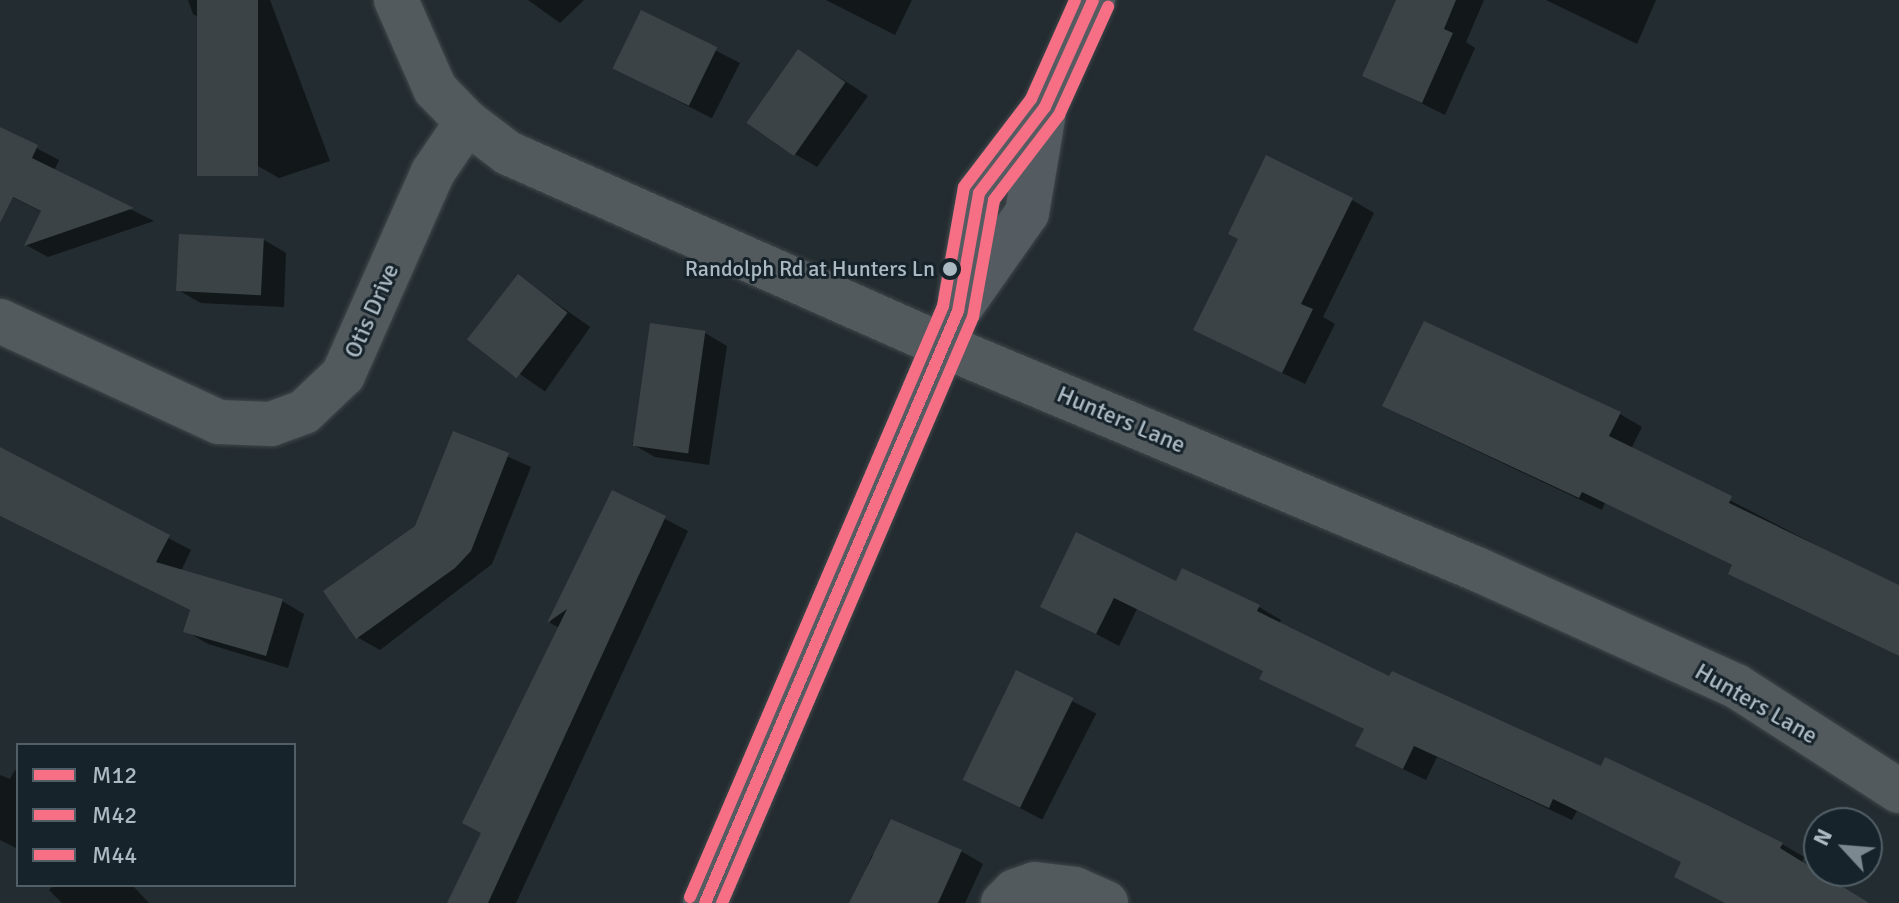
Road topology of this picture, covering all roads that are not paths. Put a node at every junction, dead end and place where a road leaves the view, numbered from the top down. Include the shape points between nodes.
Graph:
1 (396, 0) edge
2 (1093, 0) edge
3 (467, 122) junction
4 (0, 321) edge
5 (951, 328) junction
6 (1899, 791) edge
7 (705, 903) edge
8 (1003, 903) edge
9 (1106, 903) edge

1 - 3 street, Hunters Lane via 435,89
2 - 5 main road via 1045,107 979,193
3 - 4 street, Otis Drive via 433,172 343,375 304,412 271,424 219,422
3 - 5 street, Hunters Lane via 508,153
5 - 6 street, Hunters Lane via 1736,686
5 - 7 main road
8 - 9 street via 1015,891 1035,884 1075,889

